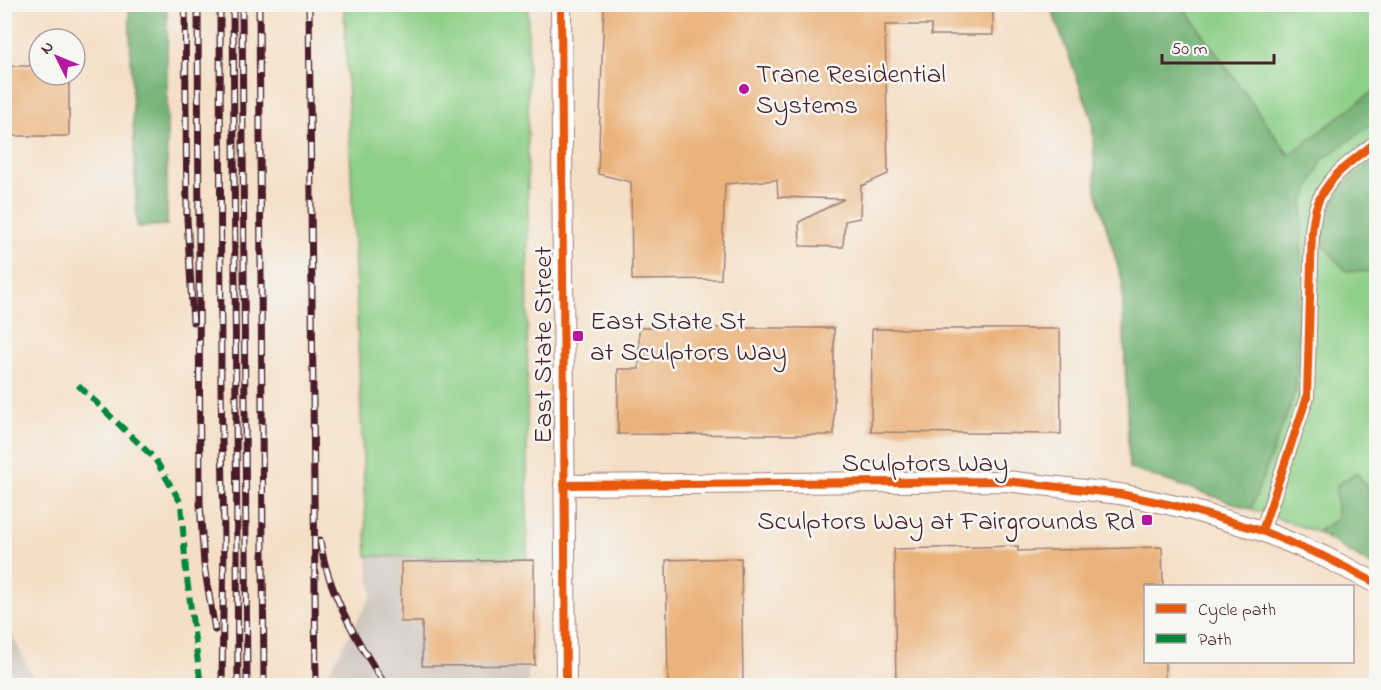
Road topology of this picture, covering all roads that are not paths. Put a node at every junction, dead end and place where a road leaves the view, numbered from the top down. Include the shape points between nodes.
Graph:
1 (561, 4) edge
2 (1377, 142) edge
3 (564, 484) junction
4 (1262, 531) junction
5 (1377, 583) edge
6 (566, 686) edge

1 - 3 street, East State Street
2 - 4 street via 1342,168 1324,189 1316,208 1307,396
3 - 4 street, Sculptors Way via 1006,482 1119,494
3 - 6 street, East State Street
4 - 5 street, Sculptors Way

